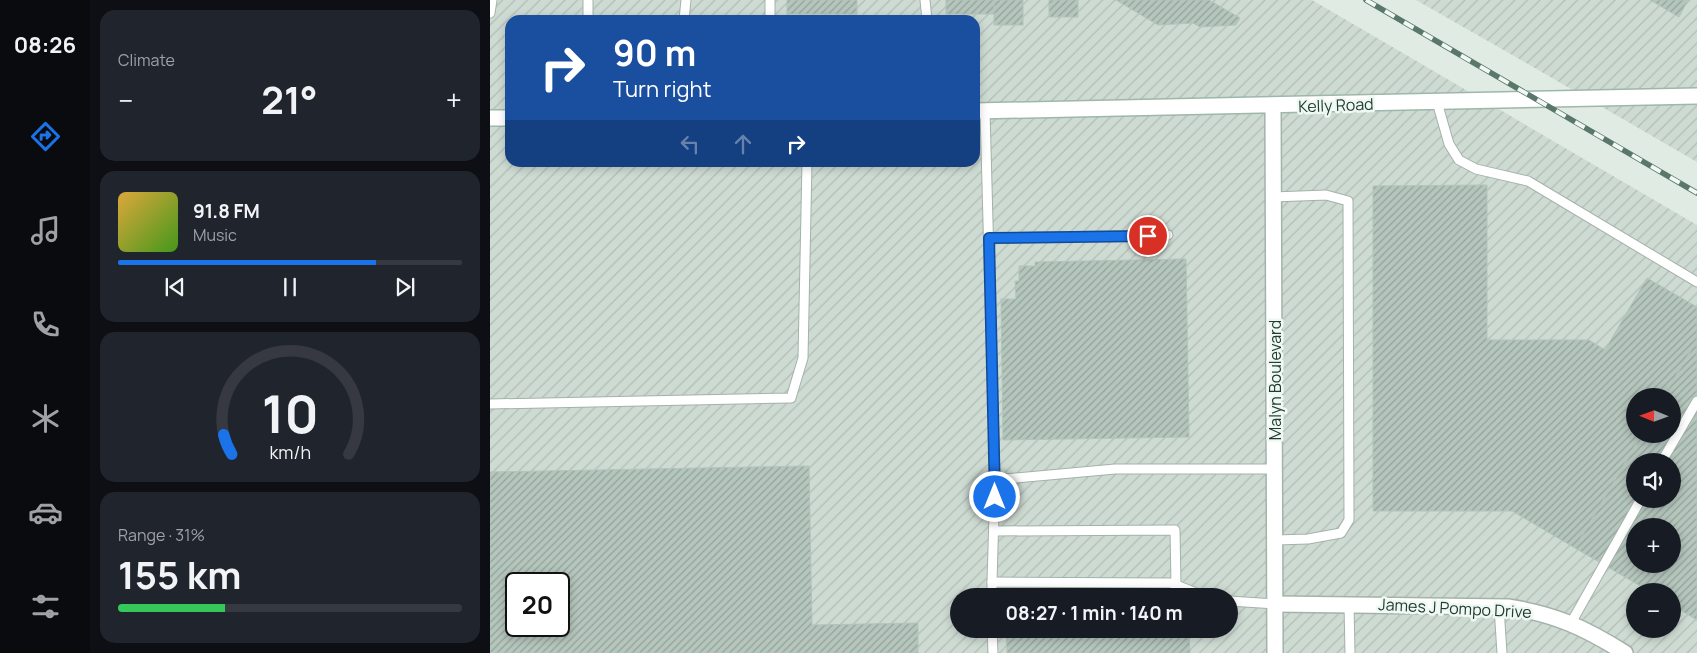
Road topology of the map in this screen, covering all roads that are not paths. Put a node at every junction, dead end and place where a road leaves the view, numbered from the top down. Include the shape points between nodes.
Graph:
1 (492, 0) edge
2 (588, 0) edge
3 (686, 0) edge
4 (770, 0) edge
5 (925, 0) edge
6 (490, 13) edge
7 (588, 15) edge
8 (684, 15) edge
9 (770, 15) edge
10 (926, 15) edge
11 (1697, 96) edge
12 (1437, 102) junction
13 (1273, 106) junction
14 (980, 111) edge
15 (490, 118) edge
16 (505, 118) edge
17 (807, 167) edge
18 (1273, 197) junction
19 (1168, 235) dead end
20 (989, 238) junction
21 (1697, 282) edge
22 (1697, 401) edge
23 (490, 404) edge
24 (1667, 453) edge
25 (1275, 469) junction
26 (996, 480) junction
27 (1636, 508) edge
28 (994, 530) junction
29 (1276, 540) junction
30 (992, 582) junction
31 (1176, 585) junction
32 (992, 588) edge
33 (1184, 588) edge
34 (1238, 602) edge
35 (1275, 604) junction
36 (1349, 604) junction
37 (1499, 607) junction
38 (1570, 623) junction
39 (992, 638) edge
40 (993, 653) edge
41 (1275, 653) edge
42 (1350, 653) edge
43 (1502, 653) edge
44 (1625, 653) edge

1 - 6 lane
2 - 7 lane
3 - 8 lane
4 - 9 lane
5 - 10 lane
11 - 12 street, Kelly Road
12 - 13 street, Kelly Road
12 - 21 lane via 1449,144 1459,160 1476,169 1528,181
13 - 14 street, Kelly Road
13 - 18 street, Malyn Boulevard
14 - 20 lane
15 - 16 street
17 - 23 lane via 803,358 792,398
18 - 25 street, Malyn Boulevard
18 - 29 lane via 1338,196 1348,201 1349,520 1341,534
19 - 20 lane
20 - 26 lane
22 - 24 lane
25 - 26 lane via 1115,469
25 - 29 street, Malyn Boulevard
26 - 28 lane
27 - 38 lane
28 - 30 lane
28 - 31 lane via 1175,530
29 - 35 street, Malyn Boulevard
30 - 31 lane
30 - 32 lane
31 - 33 lane
34 - 35 lane
35 - 36 street, James J Pompo Drive
35 - 41 street, Malyn Boulevard
36 - 37 street, James J Pompo Drive
36 - 42 lane
37 - 38 street, James J Pompo Drive via 1538,612
37 - 43 lane
38 - 44 street, James J Pompo Drive
39 - 40 lane

